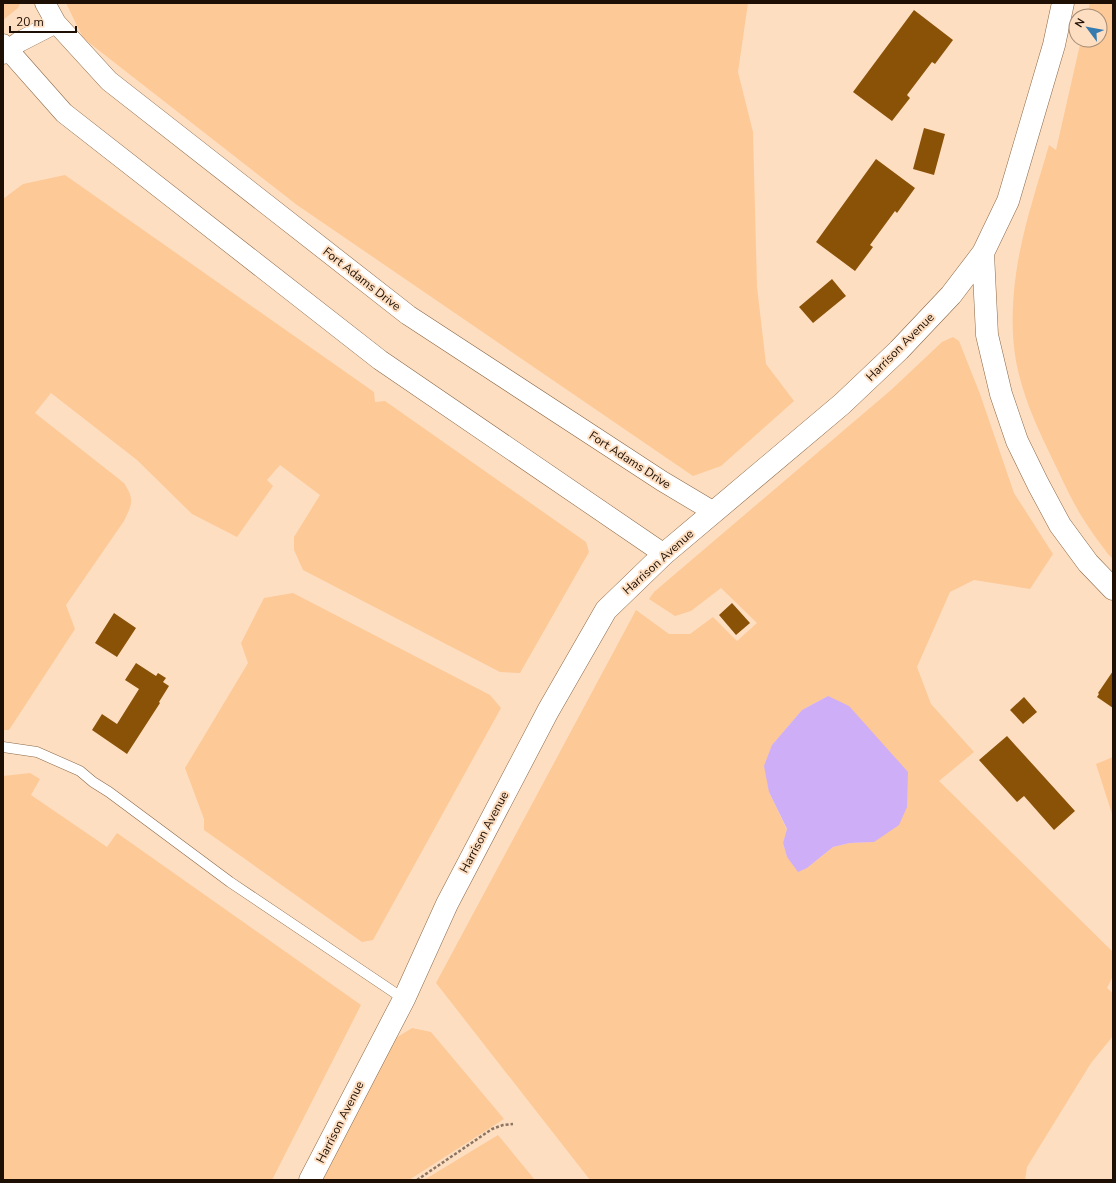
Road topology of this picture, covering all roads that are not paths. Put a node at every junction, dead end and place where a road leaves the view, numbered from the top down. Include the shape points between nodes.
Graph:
1 (45, 3) edge
2 (1063, 3) edge
3 (56, 23) junction
4 (5, 50) edge
5 (983, 253) junction
6 (714, 512) junction
7 (664, 554) junction
8 (1113, 589) edge
9 (3, 747) edge
10 (404, 999) junction
11 (310, 1180) edge

1 - 3 street, Fort Adams Drive
2 - 5 main road, Harrison Avenue via 1054,45 1008,201
3 - 4 street
3 - 6 street, Fort Adams Drive via 108,81 408,315 662,481
4 - 7 street via 64,113 380,360
5 - 6 main road, Harrison Avenue via 951,295 899,350 842,404
5 - 8 main road via 987,335 1001,394 1017,441 1060,525 1088,563
6 - 7 main road, Harrison Avenue
7 - 10 main road, Harrison Avenue via 606,610 548,710 450,897
9 - 10 lane via 37,752 80,771 230,882
10 - 11 main road, Harrison Avenue

